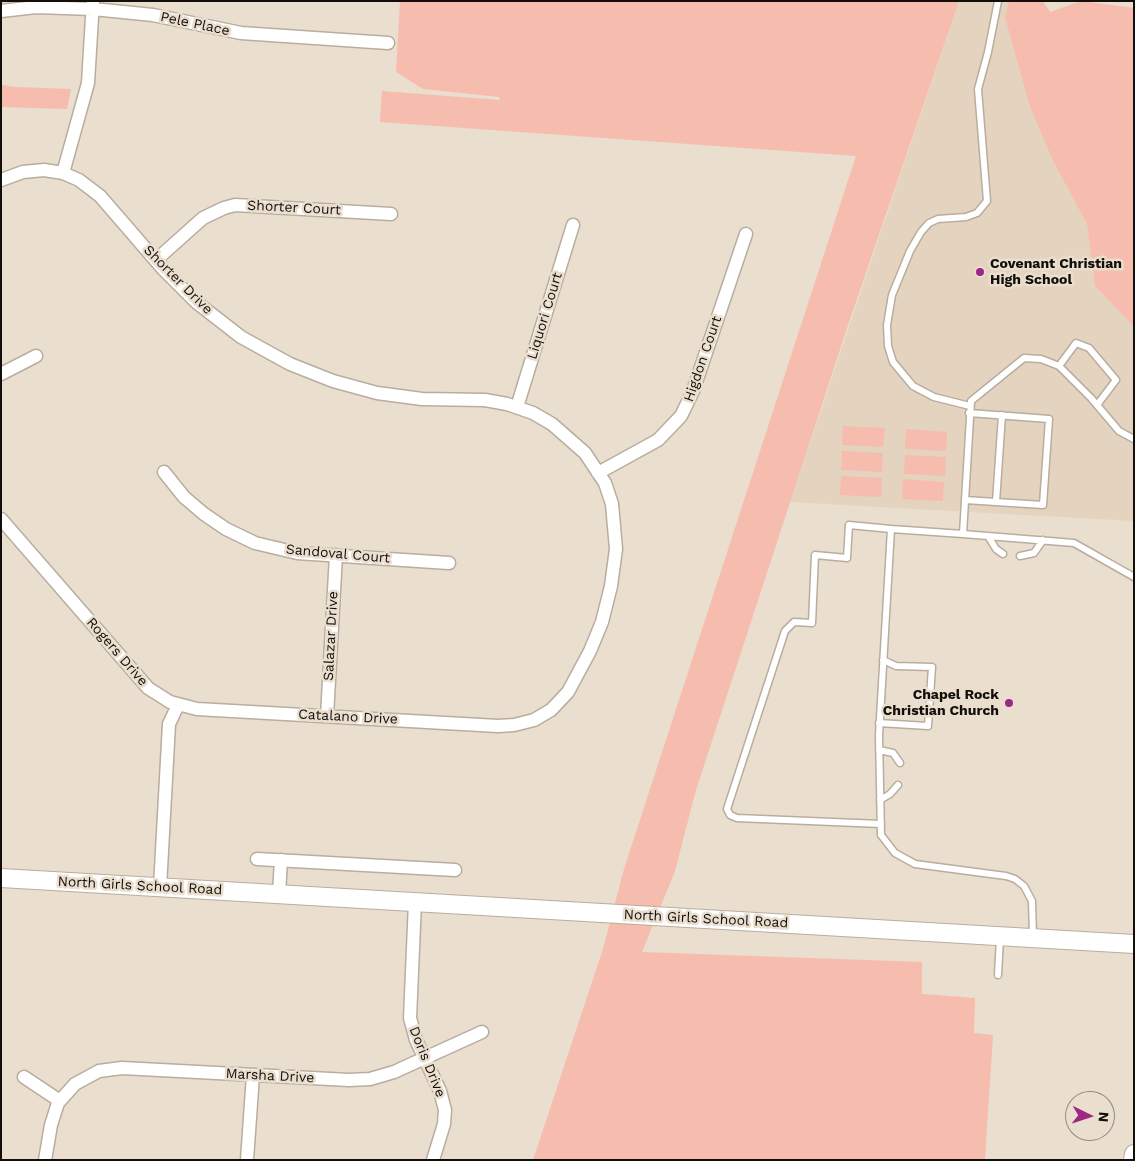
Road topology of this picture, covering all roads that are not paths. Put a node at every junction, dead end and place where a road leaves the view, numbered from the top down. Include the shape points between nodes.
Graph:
1 (998, 1) edge
2 (93, 5) edge
3 (1, 12) edge
4 (388, 43) dead end
5 (63, 173) junction
6 (1, 180) edge
7 (392, 214) dead end
8 (573, 225) dead end
9 (746, 234) dead end
10 (156, 260) junction
11 (36, 356) dead end
12 (1059, 366) junction
13 (1, 374) edge
14 (1097, 405) junction
15 (518, 407) junction
16 (970, 409) junction
17 (1002, 415) junction
18 (1134, 439) edge
19 (164, 472) dead end
20 (598, 473) junction
21 (965, 500) junction
22 (996, 502) junction
23 (1, 519) edge
24 (891, 528) junction
25 (963, 534) junction
26 (988, 536) junction
27 (1043, 540) junction
28 (1003, 554) dead end
29 (336, 555) junction
30 (1020, 556) dead end
31 (449, 563) dead end
32 (1134, 577) edge
33 (883, 660) junction
34 (178, 705) junction
35 (327, 716) junction
36 (879, 723) junction
37 (879, 750) junction
38 (900, 763) dead end
39 (898, 785) dead end
40 (880, 800) junction
41 (881, 824) junction
42 (257, 859) dead end
43 (281, 860) junction
44 (455, 870) dead end
45 (1, 878) edge
46 (160, 887) junction
47 (279, 894) junction
48 (415, 902) junction
49 (1000, 936) junction
50 (1033, 938) junction
51 (1134, 944) edge
52 (998, 976) dead end
53 (482, 1032) dead end
54 (426, 1058) junction
55 (253, 1075) junction
56 (24, 1076) dead end
57 (60, 1101) junction
58 (1134, 1154) edge
59 (44, 1160) edge
60 (247, 1160) edge
61 (433, 1160) edge
62 (1134, 1160) edge

1 - 16 lane via 978,89 988,201 977,213 938,219 921,232 892,295 887,325 893,362 913,386
2 - 3 street, Pele Place
2 - 4 street, Pele Place via 241,34
2 - 5 street via 88,83
5 - 6 street via 28,171
5 - 10 street, Shorter Drive via 92,188
7 - 10 street, Shorter Court via 235,205 203,218
8 - 15 street, Liquori Court
9 - 20 street, Higdon Court via 693,391 681,416 653,443
10 - 15 street, Shorter Drive via 205,310 241,337 280,359 377,393 422,399 485,400
11 - 13 street
12 - 14 lane
12 - 14 lane via 1076,343 1089,348 1116,380
12 - 16 lane via 1041,359 1024,358 971,401
14 - 18 lane via 1119,431
15 - 20 street, Shorter Drive via 566,434 585,453
16 - 17 lane
16 - 21 lane
17 - 22 lane
17 - 22 lane via 1049,419 1043,505
19 - 29 street, Sandoval Court via 192,504 236,534 281,550
20 - 35 street, Catalano Drive via 612,504 616,538 611,586 602,622 566,696 547,713 518,724 498,726
21 - 22 lane
21 - 25 lane
23 - 34 street, Rogers Drive via 148,688
24 - 25 lane
24 - 33 lane
24 - 41 lane via 849,525 847,558 815,556 812,623 794,622 785,631 727,809 737,818
25 - 26 lane
26 - 27 lane
26 - 28 lane
27 - 30 lane via 1034,553
27 - 32 lane via 1079,545
29 - 31 street, Sandoval Court
29 - 35 street, Salazar Drive
33 - 36 lane
33 - 36 lane via 896,666 932,667 928,726
34 - 35 street, Catalano Drive via 197,709
34 - 46 street via 169,724
36 - 37 lane
37 - 38 lane via 893,753
37 - 40 lane
39 - 40 lane
40 - 41 lane
41 - 50 lane via 885,843 915,864 1006,876 1020,882 1032,900
42 - 43 street
43 - 44 street
43 - 47 street
45 - 46 main road, North Girls School Road
46 - 47 main road, North Girls School Road
47 - 48 main road, North Girls School Road
48 - 49 main road, North Girls School Road
48 - 54 street, Doris Drive via 410,1018 416,1040
49 - 50 main road, North Girls School Road
49 - 52 lane
50 - 51 main road, North Girls School Road
53 - 54 street, Marsha Drive
54 - 55 street, Marsha Drive via 390,1074 365,1079
54 - 61 street, Doris Drive via 445,1110
55 - 57 street, Marsha Drive via 110,1069 84,1077
55 - 60 street
56 - 57 street
57 - 59 street via 53,1115
58 - 62 main road

